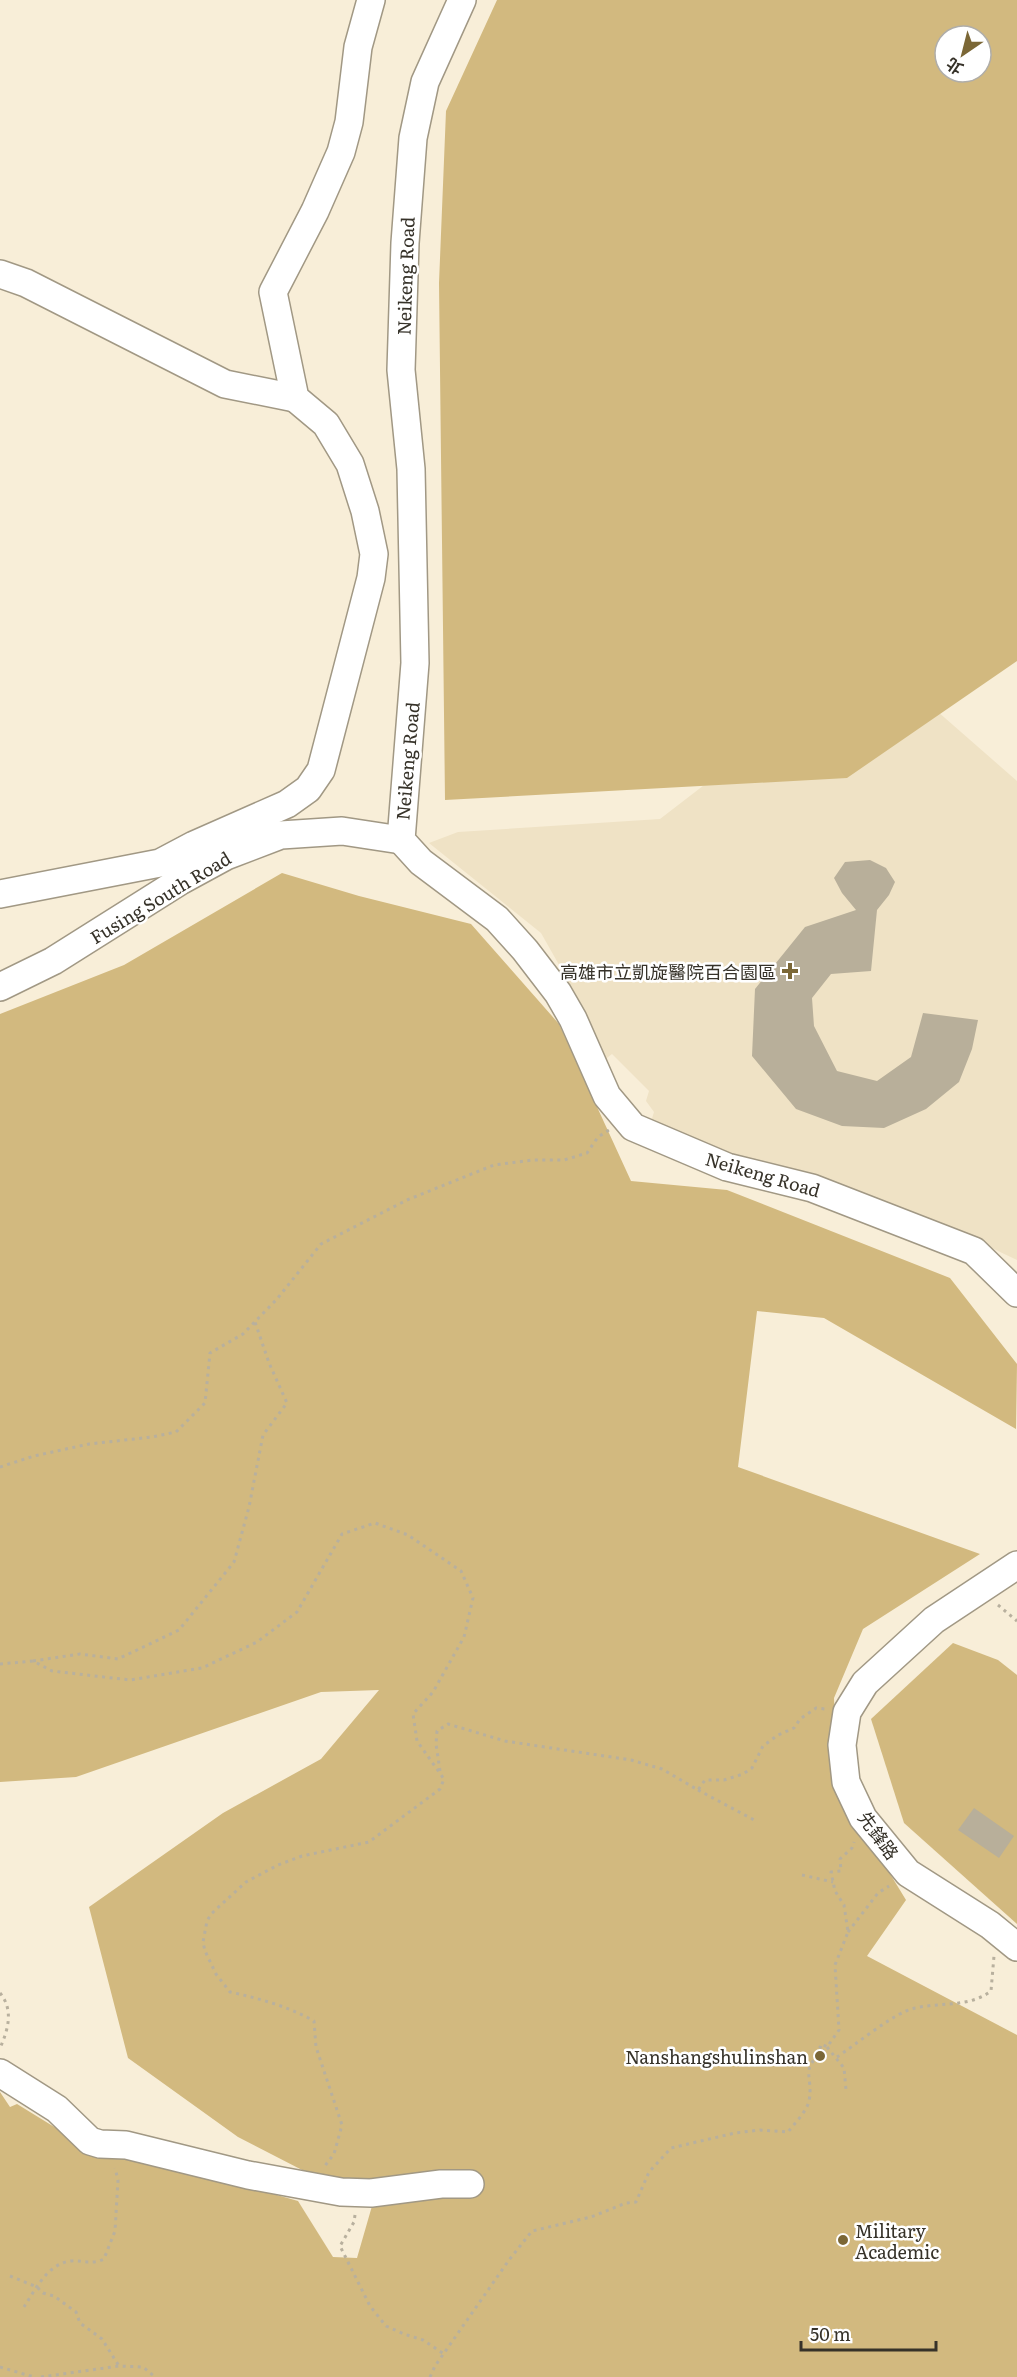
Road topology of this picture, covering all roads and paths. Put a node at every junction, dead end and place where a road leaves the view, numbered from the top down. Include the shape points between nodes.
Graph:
1 (371, 0) edge
2 (462, 0) edge
3 (0, 274) edge
4 (295, 398) junction
5 (401, 840) junction
6 (0, 894) edge
7 (0, 987) edge
8 (621, 1113) junction
9 (1017, 1293) edge
10 (255, 1322) junction
11 (0, 1467) edge
12 (1017, 1564) edge
13 (33, 1661) junction
14 (0, 1664) edge
15 (847, 1712) junction
16 (440, 1772) junction
17 (698, 1790) junction
18 (863, 1818) junction
19 (756, 1821) dead end
20 (908, 1873) junction
21 (802, 1875) dead end
22 (833, 1882) junction
23 (990, 1925) junction
24 (848, 1932) junction
25 (1017, 1947) edge
26 (0, 1993) edge
27 (827, 2047) junction
28 (0, 2048) edge
29 (837, 2058) junction
30 (0, 2073) edge
31 (846, 2090) dead end
32 (90, 2141) junction
33 (470, 2184) dead end
34 (315, 2188) junction
35 (341, 2192) junction
36 (9, 2276) dead end
37 (37, 2287) junction
38 (24, 2307) dead end
39 (444, 2354) junction
40 (119, 2366) junction
41 (0, 2367) edge
42 (34, 2377) edge
43 (41, 2377) edge
44 (155, 2377) edge
45 (430, 2377) edge

1 - 4 street via 358,47 349,122 341,152 273,292
2 - 5 street, Neikeng Road via 425,82 413,138 406,231 401,370 411,469 415,663
3 - 4 street via 26,283 225,384
4 - 6 street via 326,424 350,464 374,554 321,770 308,789 287,804 160,863
5 - 7 street, Fusing South Road via 342,831 281,835 226,856 53,961
5 - 8 street, Neikeng Road via 421,862 497,919 525,950 558,993 607,1096
8 - 9 street, Neikeng Road via 633,1128 727,1167 812,1188 974,1251
8 - 10 path via 616,1125 598,1137 587,1153 564,1160 494,1165 407,1200 321,1244
10 - 11 path via 243,1334 210,1353 205,1403 176,1432 89,1444
10 - 13 path via 287,1403 263,1435 234,1562 179,1630 117,1659 80,1653
12 - 15 street, 先鋒路 via 934,1620 865,1683
13 - 14 path
13 - 16 path via 52,1671 130,1680 202,1668 257,1642 297,1612 342,1534 375,1523 408,1536 461,1571 473,1598 464,1637 433,1692 413,1714 417,1741
15 - 17 path via 816,1708 794,1728 763,1746 752,1768 744,1774 705,1780
15 - 18 street, 先鋒路 via 842,1745 846,1782
16 - 17 path via 437,1731 448,1724 505,1741 631,1760 662,1769
16 - 34 path via 444,1779 440,1789 369,1842 278,1864 246,1882 207,1921 205,1951 230,1992 275,2003 314,2021 316,2047 342,2125 334,2154 319,2173
17 - 19 path
18 - 20 street, 先鋒路
18 - 22 path via 852,1848 840,1859 841,1871 831,1872
20 - 23 street, 先鋒路
20 - 24 path via 878,1893
21 - 22 path
22 - 24 path via 844,1905
23 - 25 street, 先鋒路
23 - 29 path via 995,1953 991,1991 982,1998 958,2004 905,2011
24 - 27 path via 835,1965 839,2030
26 - 28 path via 5,1999 9,2025
27 - 29 path
27 - 39 path via 822,2044 820,2047 825,2050 812,2059 808,2069 809,2102 788,2132 735,2133 671,2148 650,2172 636,2202 532,2231
29 - 31 path via 844,2068
30 - 32 street via 57,2109
32 - 34 street via 126,2145
32 - 37 path via 114,2162 118,2180 115,2231 104,2259 54,2266
33 - 35 street
34 - 35 street
35 - 39 path via 357,2202 354,2222 340,2246 370,2306 386,2326 423,2340
36 - 37 path
37 - 38 path
37 - 40 path via 76,2312 80,2323 102,2339
39 - 45 path
40 - 43 path
40 - 44 path via 143,2367
41 - 42 path

